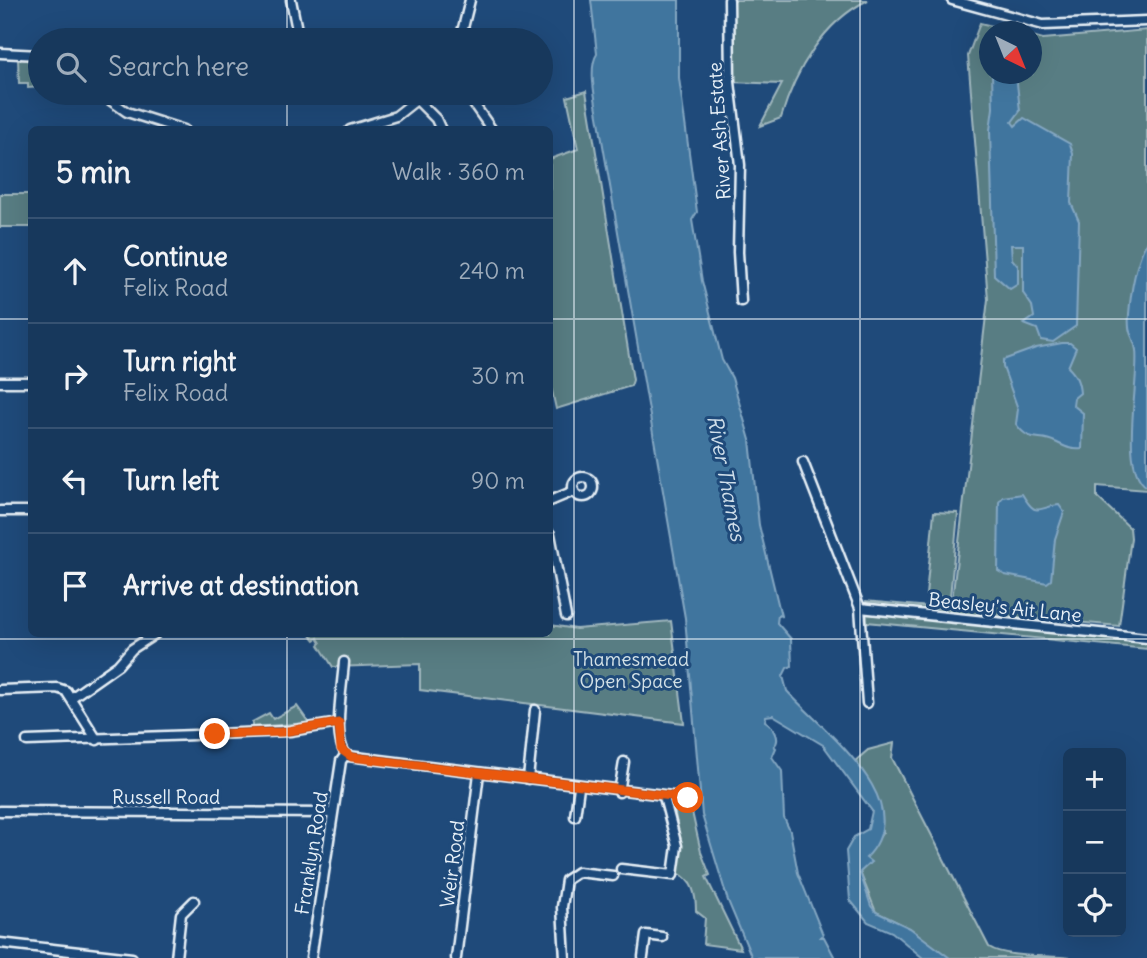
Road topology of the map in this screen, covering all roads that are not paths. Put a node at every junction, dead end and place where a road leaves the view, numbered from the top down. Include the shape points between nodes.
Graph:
1 (291, 0) edge
2 (470, 0) edge
3 (729, 0) edge
4 (952, 0) edge
5 (1147, 21) edge
6 (297, 28) edge
7 (463, 28) edge
8 (0, 53) edge
9 (28, 54) edge
10 (117, 105) edge
11 (410, 105) edge
12 (422, 105) edge
13 (474, 105) edge
14 (171, 126) edge
15 (363, 126) edge
16 (439, 126) edge
17 (489, 126) edge
18 (741, 301) dead end
19 (0, 382) edge
20 (28, 382) edge
21 (803, 462) dead end
22 (574, 491) dead end
23 (553, 499) edge
24 (0, 511) edge
25 (28, 511) edge
26 (553, 549) edge
27 (860, 608) junction
28 (566, 616) dead end
29 (150, 637) edge
30 (1147, 638) edge
31 (344, 662) dead end
32 (0, 690) edge
33 (71, 698) junction
34 (867, 703) dead end
35 (535, 710) dead end
36 (339, 723) junction
37 (215, 734) dead end
38 (195, 735) dead end
39 (97, 740) junction
40 (27, 741) dead end
41 (345, 754) junction
42 (624, 762) dead end
43 (479, 774) junction
44 (528, 779) junction
45 (579, 787) junction
46 (620, 792) junction
47 (664, 797) junction
48 (688, 798) dead end
49 (0, 811) edge
50 (332, 813) junction
51 (575, 816) dead end
52 (621, 869) dead end
53 (613, 876) dead end
54 (194, 901) dead end
55 (662, 937) dead end
56 (0, 943) edge
57 (640, 957) edge
58 (132, 958) edge
59 (176, 958) edge
60 (311, 958) edge
61 (456, 958) edge
62 (565, 958) edge

1 - 6 street
2 - 7 street
3 - 18 street, River Ash Estate via 729,55 740,165
4 - 5 street via 1054,27
8 - 9 street
10 - 14 street
11 - 15 street via 396,116
12 - 16 street
13 - 17 street
19 - 20 street
21 - 27 street
22 - 23 street
24 - 25 street
26 - 28 street
27 - 30 street, Beasley's Ait Lane
27 - 34 street
29 - 33 street
31 - 36 street
32 - 33 street via 57,688
33 - 39 street
35 - 44 street
36 - 37 street via 282,732
36 - 41 street
38 - 39 street
39 - 40 street
41 - 43 street
41 - 50 street, Franklyn Road
42 - 46 street
43 - 44 street
43 - 61 street, Weir Road
44 - 45 street
45 - 46 street
45 - 51 street
46 - 47 street
47 - 48 street
47 - 52 street via 677,846 673,875
49 - 50 street, Russell Road
50 - 60 street, Franklyn Road
53 - 62 street via 578,872 566,880 562,907
54 - 59 street via 181,914
55 - 57 street via 646,935
56 - 58 street

